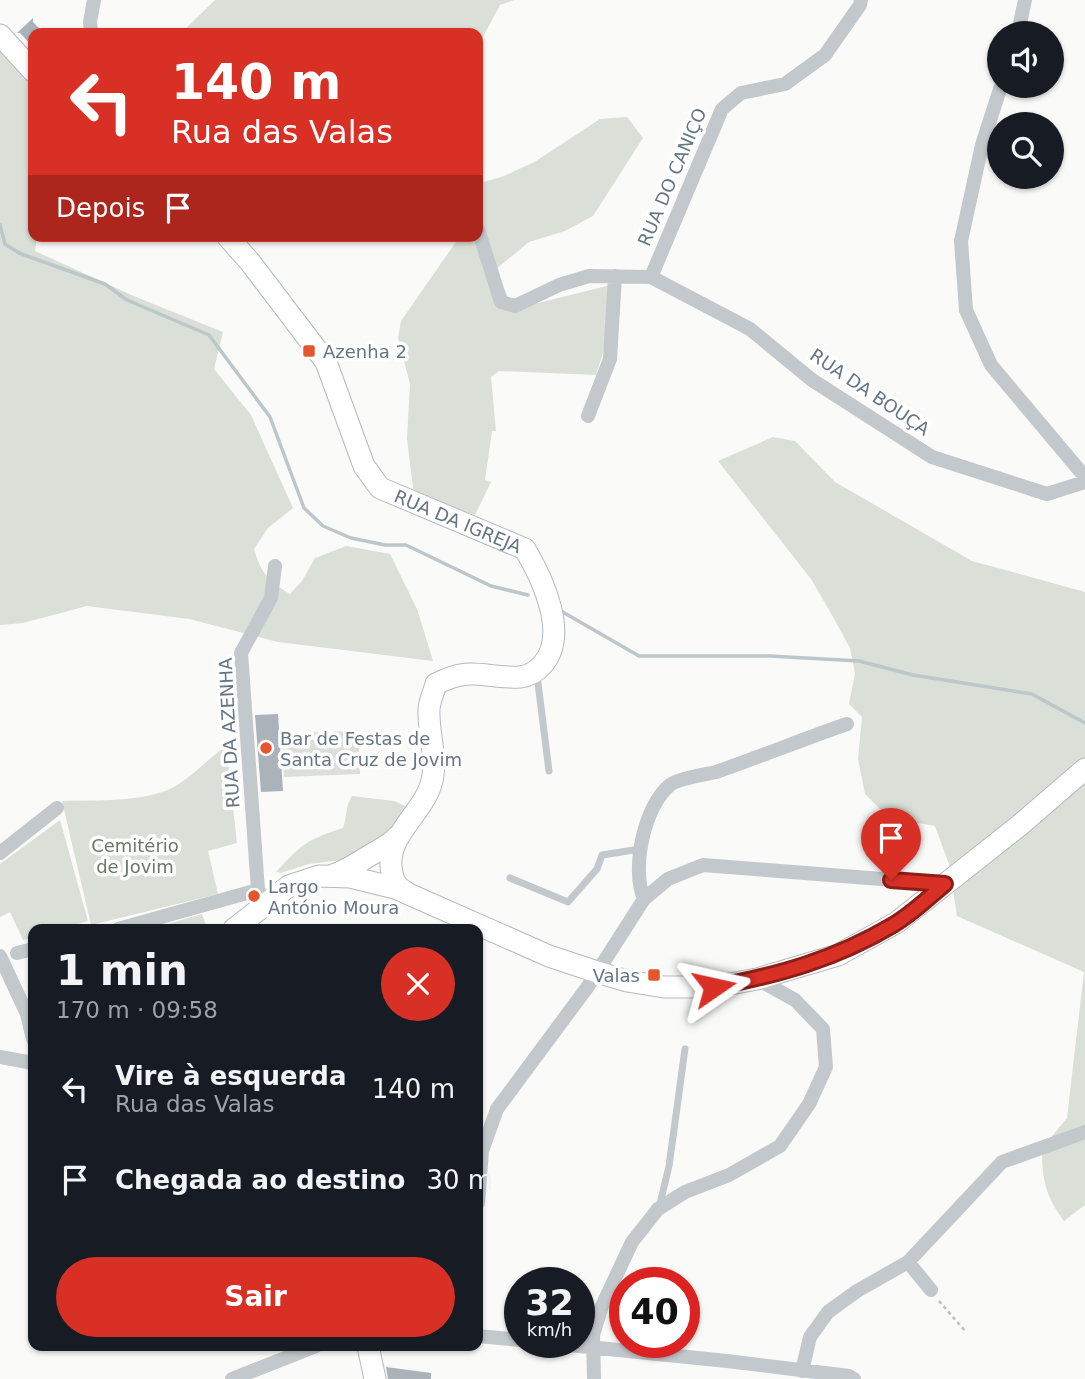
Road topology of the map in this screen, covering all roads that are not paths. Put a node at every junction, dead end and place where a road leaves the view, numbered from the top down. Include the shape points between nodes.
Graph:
1 (94, 0) edge
2 (861, 0) edge
3 (1025, 0) edge
4 (1021, 21) edge
5 (91, 28) edge
6 (0, 35) edge
7 (28, 66) edge
8 (997, 98) edge
9 (232, 242) edge
10 (482, 242) edge
11 (615, 276) junction
12 (651, 277) junction
13 (588, 416) dead end
14 (1085, 479) edge
15 (275, 566) dead end
16 (537, 671) junction
17 (847, 724) dead end
18 (1085, 769) edge
19 (549, 771) dead end
20 (57, 808) dead end
21 (641, 849) junction
22 (0, 853) edge
23 (378, 869) junction
24 (510, 878) dead end
25 (945, 884) junction
26 (262, 897) junction
27 (644, 899) junction
28 (140, 924) edge
29 (238, 924) edge
30 (477, 924) edge
31 (483, 927) edge
32 (28, 950) edge
33 (17, 953) dead end
34 (0, 956) edge
35 (597, 972) junction
36 (757, 979) junction
37 (28, 1018) edge
38 (685, 1049) dead end
39 (0, 1058) edge
40 (28, 1062) edge
41 (1085, 1132) edge
42 (483, 1149) edge
43 (659, 1209) junction
44 (908, 1262) junction
45 (931, 1290) road end
46 (595, 1329) edge
47 (483, 1336) edge
48 (504, 1338) edge
49 (595, 1348) edge
50 (303, 1351) edge
51 (369, 1351) edge
52 (593, 1358) edge
53 (802, 1371) junction
54 (232, 1379) edge
55 (375, 1379) edge
56 (594, 1379) edge
57 (854, 1379) edge

1 - 5 street
2 - 12 street, RUA DO CANIÇO via 825,55 785,84 741,93 722,109
3 - 4 street
6 - 7 street
8 - 14 street via 961,241 966,310 991,365
9 - 16 street, RUA DA IGREJA via 326,362 364,466 380,488 524,549 548,597 554,632 550,656
10 - 11 street via 501,302 515,306 589,276
11 - 12 street
11 - 13 street via 610,359
12 - 14 street, RUA DA BOUÇA via 750,329 813,380 932,457 1047,494
15 - 26 street, RUA DA AZENHA via 271,598 241,653
16 - 19 lane
16 - 23 street via 522,677 469,672 436,684 429,708 433,777 426,796 389,845
17 - 21 street via 671,784 655,804
18 - 25 street
20 - 22 street
21 - 24 lane via 602,855 597,869 568,902
21 - 27 street via 639,886
23 - 26 street via 297,882
23 - 30 street via 410,894
25 - 27 street via 703,865 668,879
25 - 36 street via 896,923 838,955
26 - 28 street
26 - 29 street
27 - 35 street
31 - 35 street
32 - 33 street
34 - 37 street
35 - 36 street via 664,987 714,987
35 - 42 street via 497,1109
36 - 43 street via 794,1000 823,1029 825,1067 809,1104 780,1146
38 - 43 lane
39 - 40 street
41 - 44 street via 1002,1162
43 - 46 street via 632,1242
44 - 45 street
44 - 53 street via 828,1312 810,1337
47 - 48 street
49 - 53 street
50 - 54 street
51 - 55 street
52 - 56 street
53 - 57 street

